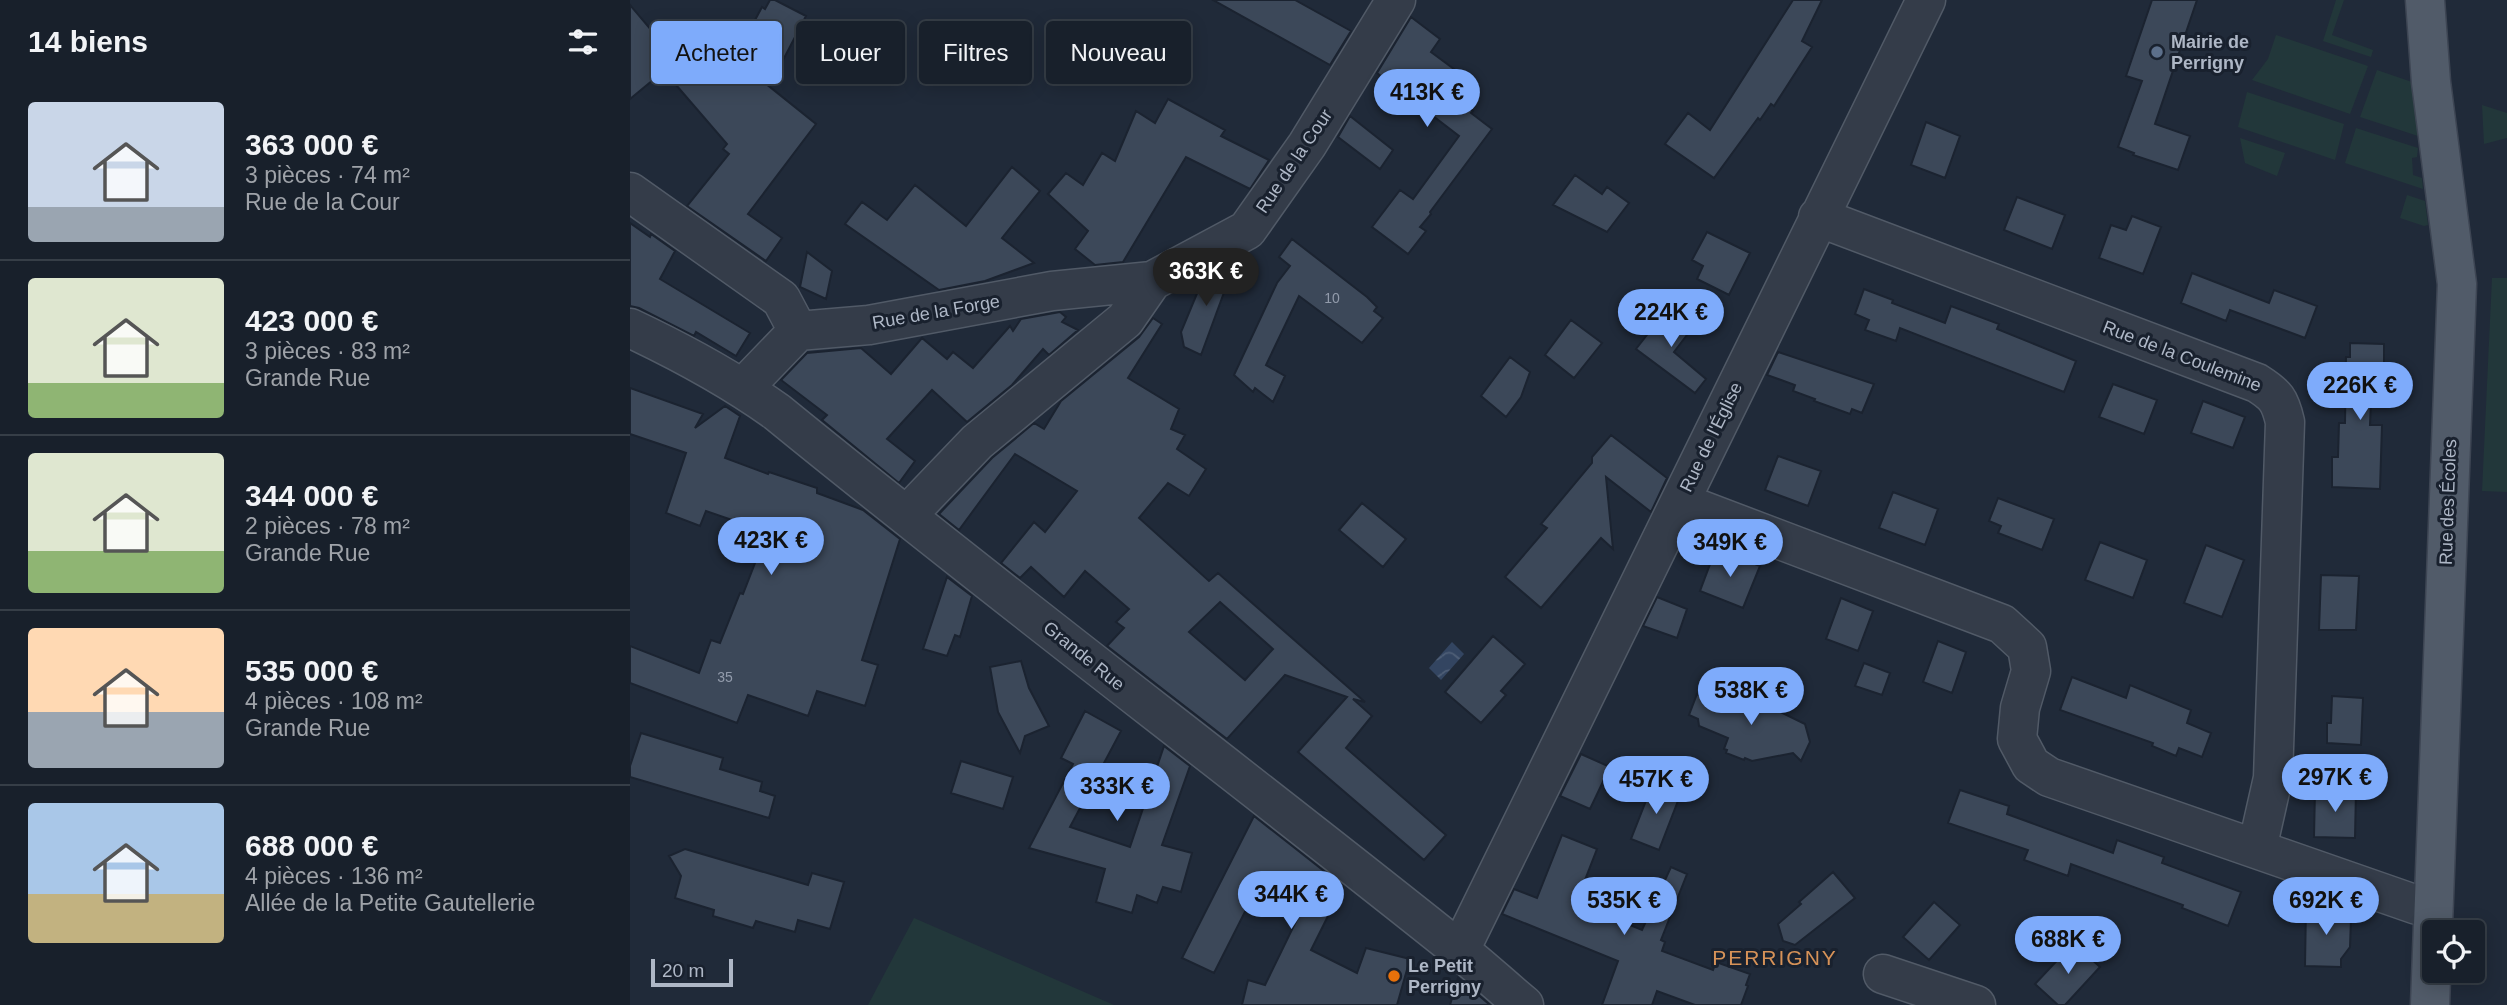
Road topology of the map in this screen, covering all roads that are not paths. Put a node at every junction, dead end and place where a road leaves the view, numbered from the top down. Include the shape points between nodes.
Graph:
1 (1396, 0) edge
2 (1926, 0) edge
3 (2425, 0) edge
4 (630, 192) edge
5 (1818, 217) junction
6 (1152, 281) junction
7 (630, 328) edge
8 (798, 331) junction
9 (743, 388) junction
10 (1680, 502) junction
11 (907, 515) junction
12 (2257, 849) junction
13 (2433, 905) junction
14 (1460, 950) junction
15 (1883, 974) dead end
16 (1524, 1005) edge
17 (1976, 1005) edge
18 (2430, 1005) edge

1 - 6 street, Rue de la Cour via 1307,145 1247,230
2 - 5 street, Rue de l'Église
3 - 13 main road, Rue des Écoles via 2456,284
4 - 8 street via 781,299
5 - 10 street, Rue de l'Église
5 - 12 street, Rue de la Coulemine via 2257,383 2273,393 2285,422 2273,778
6 - 8 street, Rue de la Forge via 1052,291 869,325
6 - 11 street via 1125,320 977,442
7 - 9 street, Grande Rue
8 - 9 street
9 - 11 street, Grande Rue
10 - 12 street via 2002,624 2027,647 2031,671 2017,739 2031,765 2049,777
10 - 14 street, Rue de l'Église
11 - 14 street, Grande Rue
12 - 13 street via 2417,905
13 - 18 main road, Rue des Écoles
14 - 16 street, Grande Rue
15 - 17 street

